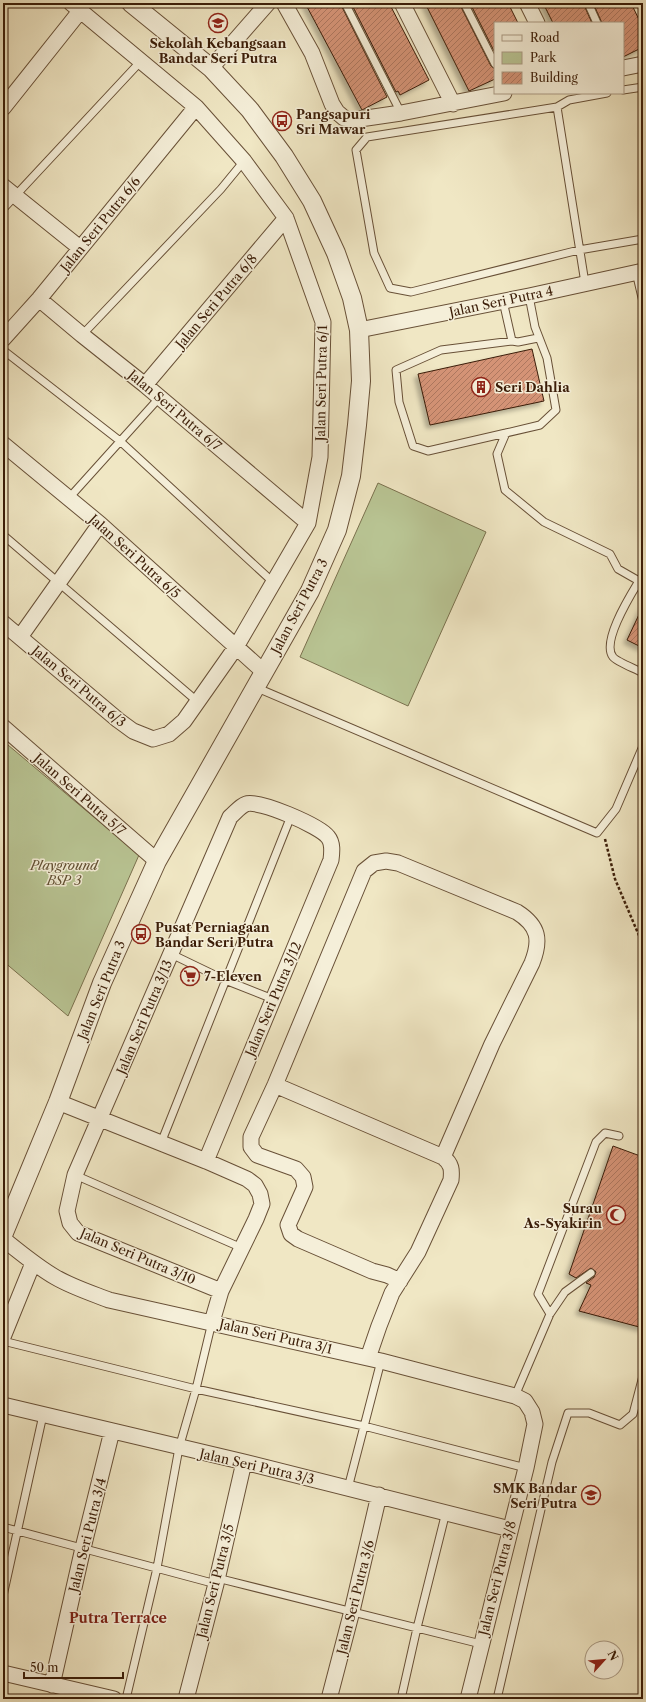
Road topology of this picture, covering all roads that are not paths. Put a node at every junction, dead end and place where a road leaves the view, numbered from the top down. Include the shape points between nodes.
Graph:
1 (6, 3) edge
2 (268, 3) edge
3 (284, 3) edge
4 (345, 3) edge
5 (402, 3) edge
6 (464, 3) edge
7 (527, 3) edge
8 (588, 3) edge
9 (76, 6) edge
10 (138, 6) edge
11 (3, 7) edge
12 (536, 22) edge
13 (597, 22) edge
14 (141, 61) junction
15 (494, 62) edge
16 (643, 64) edge
17 (211, 68) junction
18 (624, 68) edge
19 (643, 87) edge
20 (624, 90) edge
21 (499, 94) edge
22 (601, 94) edge
23 (453, 104) junction
24 (196, 107) junction
25 (556, 107) junction
26 (3, 108) edge
27 (401, 113) junction
28 (244, 161) junction
29 (3, 186) edge
30 (15, 196) junction
31 (3, 209) edge
32 (286, 218) junction
33 (643, 239) edge
34 (80, 248) junction
35 (579, 250) junction
36 (639, 272) edge
37 (585, 283) junction
38 (529, 296) junction
39 (39, 299) junction
40 (503, 302) junction
41 (643, 302) edge
42 (359, 330) junction
43 (82, 335) junction
44 (538, 338) junction
45 (3, 339) edge
46 (512, 341) junction
47 (3, 350) edge
48 (145, 385) junction
49 (160, 397) junction
50 (506, 433) junction
51 (120, 441) junction
52 (3, 444) edge
53 (69, 498) junction
54 (308, 523) junction
55 (100, 524) junction
56 (3, 535) edge
57 (641, 580) edge
58 (59, 582) junction
59 (274, 584) junction
60 (3, 623) edge
61 (20, 637) junction
62 (236, 647) junction
63 (643, 673) edge
64 (260, 680) junction
65 (198, 702) junction
66 (4, 730) edge
67 (643, 746) edge
68 (291, 816) junction
69 (328, 837) joint
70 (157, 861) junction
71 (171, 954) junction
72 (225, 980) junction
73 (273, 999) junction
74 (275, 1085) junction
75 (58, 1102) junction
76 (100, 1119) junction
77 (619, 1136) dead end
78 (161, 1143) junction
79 (443, 1157) junction
80 (206, 1161) junction
81 (74, 1175) junction
82 (67, 1211) joint
83 (3, 1235) edge
84 (3, 1239) edge
85 (242, 1248) junction
86 (33, 1263) junction
87 (591, 1273) dead end
88 (400, 1281) junction
89 (221, 1291) junction
90 (550, 1314) junction
91 (212, 1322) junction
92 (3, 1337) edge
93 (3, 1341) edge
94 (374, 1359) junction
95 (643, 1376) edge
96 (196, 1389) junction
97 (515, 1396) junction
98 (3, 1405) edge
99 (44, 1415) junction
100 (364, 1426) junction
101 (112, 1431) junction
102 (533, 1434) joint
103 (179, 1448) junction
104 (244, 1462) junction
105 (526, 1468) junction
106 (348, 1488) junction
107 (379, 1495) junction
108 (446, 1512) junction
109 (3, 1527) edge
110 (510, 1529) junction
111 (18, 1531) junction
112 (83, 1548) junction
113 (157, 1568) junction
114 (216, 1581) junction
115 (3, 1596) edge
116 (352, 1611) junction
117 (417, 1628) junction
118 (481, 1644) junction
119 (3, 1672) edge
120 (52, 1685) junction
121 (95, 1697) edge
122 (114, 1699) edge
123 (126, 1699) edge
124 (186, 1699) edge
125 (329, 1699) edge
126 (401, 1699) edge
127 (468, 1699) edge
128 (497, 1699) edge

1 - 11 lane
2 - 17 street
3 - 27 street via 312,53 332,104 344,118 354,120
4 - 27 lane
5 - 23 street
6 - 15 lane
7 - 12 street
8 - 13 lane
9 - 14 street, Jalan Seri Putra 6/1
9 - 26 street
10 - 17 street, Jalan Seri Putra 3
14 - 24 street, Jalan Seri Putra 6/1
14 - 30 lane
16 - 18 street
17 - 42 street, Jalan Seri Putra 3 via 250,110 280,150 312,201 336,253 352,298
19 - 20 lane
21 - 23 street
22 - 25 lane via 568,100
23 - 27 street
24 - 28 street, Jalan Seri Putra 6/1
24 - 34 street, Jalan Seri Putra 6/6
25 - 35 lane
25 - 35 lane via 367,137 356,150 374,253 390,288 410,292
28 - 32 street, Jalan Seri Putra 6/1
28 - 43 lane via 221,189
29 - 30 street
30 - 31 lane
30 - 34 street
32 - 48 street, Jalan Seri Putra 6/8
32 - 54 street, Jalan Seri Putra 6/1 via 323,322 320,457
33 - 35 lane
34 - 39 street, Jalan Seri Putra 6/6
35 - 37 lane
36 - 37 street, Jalan Seri Putra 4
36 - 41 lane
37 - 38 street, Jalan Seri Putra 4
38 - 40 street, Jalan Seri Putra 4
38 - 44 lane
39 - 43 street, Jalan Seri Putra 6/7
39 - 45 street, Jalan Seri Putra 6/6
40 - 42 street, Jalan Seri Putra 4
40 - 46 lane
42 - 64 street, Jalan Seri Putra 3 via 361,381 357,425 351,476 337,530 310,591
43 - 48 street, Jalan Seri Putra 6/7
44 - 46 lane
44 - 50 lane via 546,358 556,410 540,425
46 - 50 lane via 441,350 396,370 399,402 413,446 428,451
47 - 51 lane
48 - 49 street, Jalan Seri Putra 6/7
49 - 51 lane
49 - 54 street, Jalan Seri Putra 6/7
50 - 57 lane via 496,454 505,490 544,522 610,554 618,569
51 - 53 lane
51 - 59 lane
52 - 53 street, Jalan Seri Putra 6/5
53 - 55 street, Jalan Seri Putra 6/5
54 - 59 street, Jalan Seri Putra 6/1
55 - 58 street
55 - 62 street, Jalan Seri Putra 6/5
56 - 58 lane
57 - 63 lane via 614,629 608,648 613,658
58 - 61 street
58 - 65 lane
59 - 62 street, Jalan Seri Putra 6/1
60 - 61 street, Jalan Seri Putra 6/3
61 - 65 street, Jalan Seri Putra 6/3 via 118,720 133,731 153,739 169,734 184,721
62 - 64 street, Jalan Seri Putra 6/5
62 - 65 street, Jalan Seri Putra 6/3
64 - 67 lane via 597,833 616,809
64 - 70 street, Jalan Seri Putra 3
66 - 70 street, Jalan Seri Putra 5/7
68 - 69 street, Jalan Seri Putra 3/13 via 321,830
68 - 71 street, Jalan Seri Putra 3/13 via 258,803 247,803 230,818
68 - 72 lane
69 - 73 street, Jalan Seri Putra 3/12 via 332,848 332,860
70 - 75 street, Jalan Seri Putra 3 via 102,983
71 - 72 lane
71 - 76 street, Jalan Seri Putra 3/13
72 - 73 lane
72 - 78 lane
73 - 80 street, Jalan Seri Putra 3/12
74 - 79 street
74 - 79 street via 364,871 374,863 398,863 517,912 527,918 534,927 538,939 537,952 492,1044
74 - 88 street via 251,1137 251,1147 257,1155 296,1170 303,1177 305,1187 288,1225 291,1234
75 - 76 street
75 - 83 street, Jalan Seri Putra 3
76 - 78 street
76 - 81 street, Jalan Seri Putra 3/13
77 - 90 lane via 605,1133 596,1142 548,1265 538,1294
78 - 80 street
79 - 88 street via 449,1162 452,1170 451,1180 418,1252
80 - 85 street via 246,1179 255,1185 260,1194 262,1204
81 - 82 street, Jalan Seri Putra 3/13
81 - 85 lane
82 - 89 street, Jalan Seri Putra 3/10 via 70,1223 78,1233
84 - 86 street, Jalan Seri Putra 3/1
85 - 89 street
86 - 91 street, Jalan Seri Putra 3/1 via 56,1278 109,1300
86 - 92 street
87 - 90 lane via 565,1292
88 - 94 street via 392,1293
89 - 91 street
90 - 97 lane
91 - 94 street, Jalan Seri Putra 3/1
91 - 96 lane
93 - 96 lane
94 - 97 street, Jalan Seri Putra 3/1
94 - 100 lane
95 - 128 lane via 633,1414 620,1424 589,1413 568,1414 552,1462
96 - 100 lane
96 - 103 lane
97 - 102 street, Jalan Seri Putra 3/1 via 525,1401 532,1412 535,1424
98 - 99 street, Jalan Seri Putra 3/3
99 - 101 street, Jalan Seri Putra 3/3
99 - 111 lane
100 - 105 lane
100 - 106 lane
101 - 103 street, Jalan Seri Putra 3/3
101 - 112 street, Jalan Seri Putra 3/4
102 - 105 street, Jalan Seri Putra 3/8
103 - 104 street, Jalan Seri Putra 3/3
103 - 113 lane
104 - 106 street, Jalan Seri Putra 3/3
104 - 114 street, Jalan Seri Putra 3/5
105 - 110 street, Jalan Seri Putra 3/8
106 - 107 street, Jalan Seri Putra 3/3
107 - 108 street, Jalan Seri Putra 3/3
107 - 116 street, Jalan Seri Putra 3/6
108 - 110 street, Jalan Seri Putra 3/3
108 - 117 lane
109 - 111 lane
110 - 118 street, Jalan Seri Putra 3/8
111 - 112 lane
111 - 115 lane
112 - 113 lane
112 - 120 street, Jalan Seri Putra 3/4
113 - 114 lane
113 - 123 lane
114 - 116 lane
114 - 124 street, Jalan Seri Putra 3/5
116 - 117 lane
116 - 125 street, Jalan Seri Putra 3/6
117 - 118 lane
117 - 126 lane
118 - 127 street, Jalan Seri Putra 3/8
119 - 120 street
120 - 121 street
121 - 122 street

